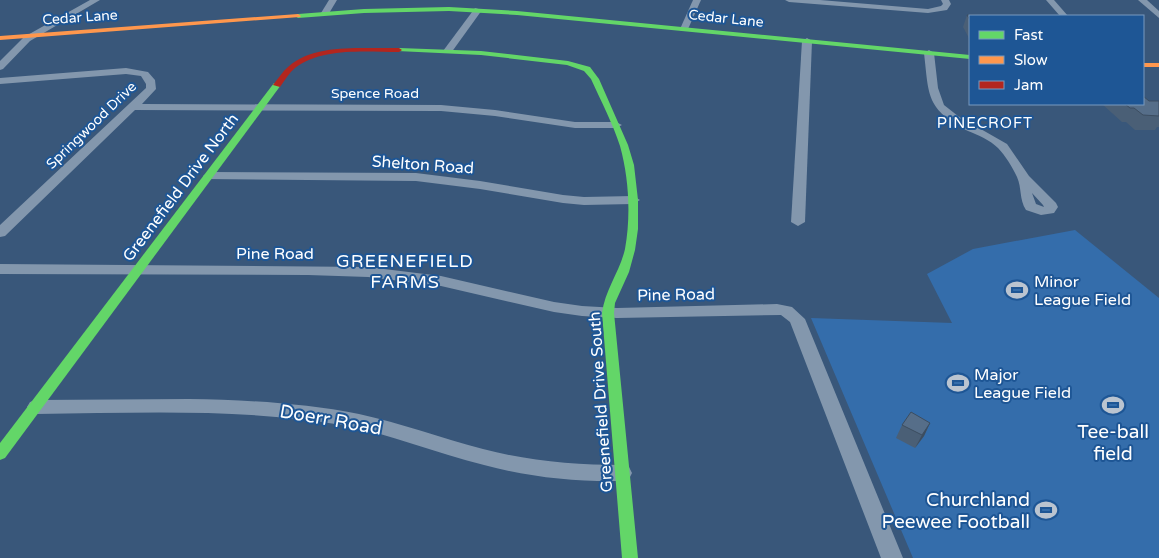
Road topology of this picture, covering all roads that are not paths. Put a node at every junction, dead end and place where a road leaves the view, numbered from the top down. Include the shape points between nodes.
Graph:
1 (96, 0) edge
2 (333, 0) edge
3 (697, 0) edge
4 (789, 0) edge
5 (945, 0) edge
6 (1050, 0) edge
7 (1142, 0) edge
8 (478, 10) junction
9 (325, 13) junction
10 (1063, 15) edge
11 (1159, 15) edge
12 (684, 29) junction
13 (35, 35) junction
14 (0, 38) edge
15 (807, 41) junction
16 (448, 51) junction
17 (929, 53) junction
18 (969, 57) edge
19 (1159, 64) edge
20 (1144, 65) edge
21 (0, 67) edge
22 (0, 80) edge
23 (132, 107) junction
24 (261, 107) junction
25 (616, 125) junction
26 (209, 176) junction
27 (1024, 178) dead end
28 (634, 200) junction
29 (798, 222) dead end
30 (0, 233) edge
31 (0, 269) edge
32 (138, 270) junction
33 (608, 313) junction
34 (36, 407) junction
35 (0, 454) edge
36 (622, 473) junction
37 (630, 558) edge
38 (892, 558) edge

1 - 13 street
2 - 9 street
3 - 12 street
4 - 5 street via 935,11 947,6
6 - 10 street
7 - 11 street
8 - 9 street, Cedar Lane
8 - 12 street, Cedar Lane
8 - 16 street
9 - 13 street, Cedar Lane
12 - 15 street, Cedar Lane
13 - 14 street, Cedar Lane
13 - 21 street
13 - 22 street via 37,39
15 - 17 street, Cedar Lane
15 - 29 street
16 - 24 street, Greenefield Drive North via 365,50 313,56 292,66
16 - 25 street, Greenefield Drive South via 582,67 591,72
17 - 18 street, Cedar Lane
17 - 27 street via 936,101 941,108 1003,146
19 - 20 street
22 - 23 street, Springwood Drive via 116,71 142,74 151,80 151,88
23 - 24 street, Spence Road
23 - 30 street, Springwood Drive
24 - 25 street, Spence Road via 441,108 496,112 575,125
24 - 26 street, Greenefield Drive North
25 - 28 street, Greenefield Drive South via 629,165
26 - 28 street, Shelton Road via 416,177 563,199
26 - 32 street, Greenefield Drive North
28 - 33 street, Greenefield Drive South via 630,250
31 - 32 street, Pine Road
32 - 33 street, Pine Road via 368,272 441,281 554,307
32 - 34 street, Greenefield Drive North
33 - 36 street, Greenefield Drive South
33 - 38 street, Pine Road via 777,309 797,319
34 - 35 street, Greenefield Drive North
34 - 36 street, Doerr Road via 296,411 400,431 524,466 567,472
36 - 37 street, Greenefield Drive South

